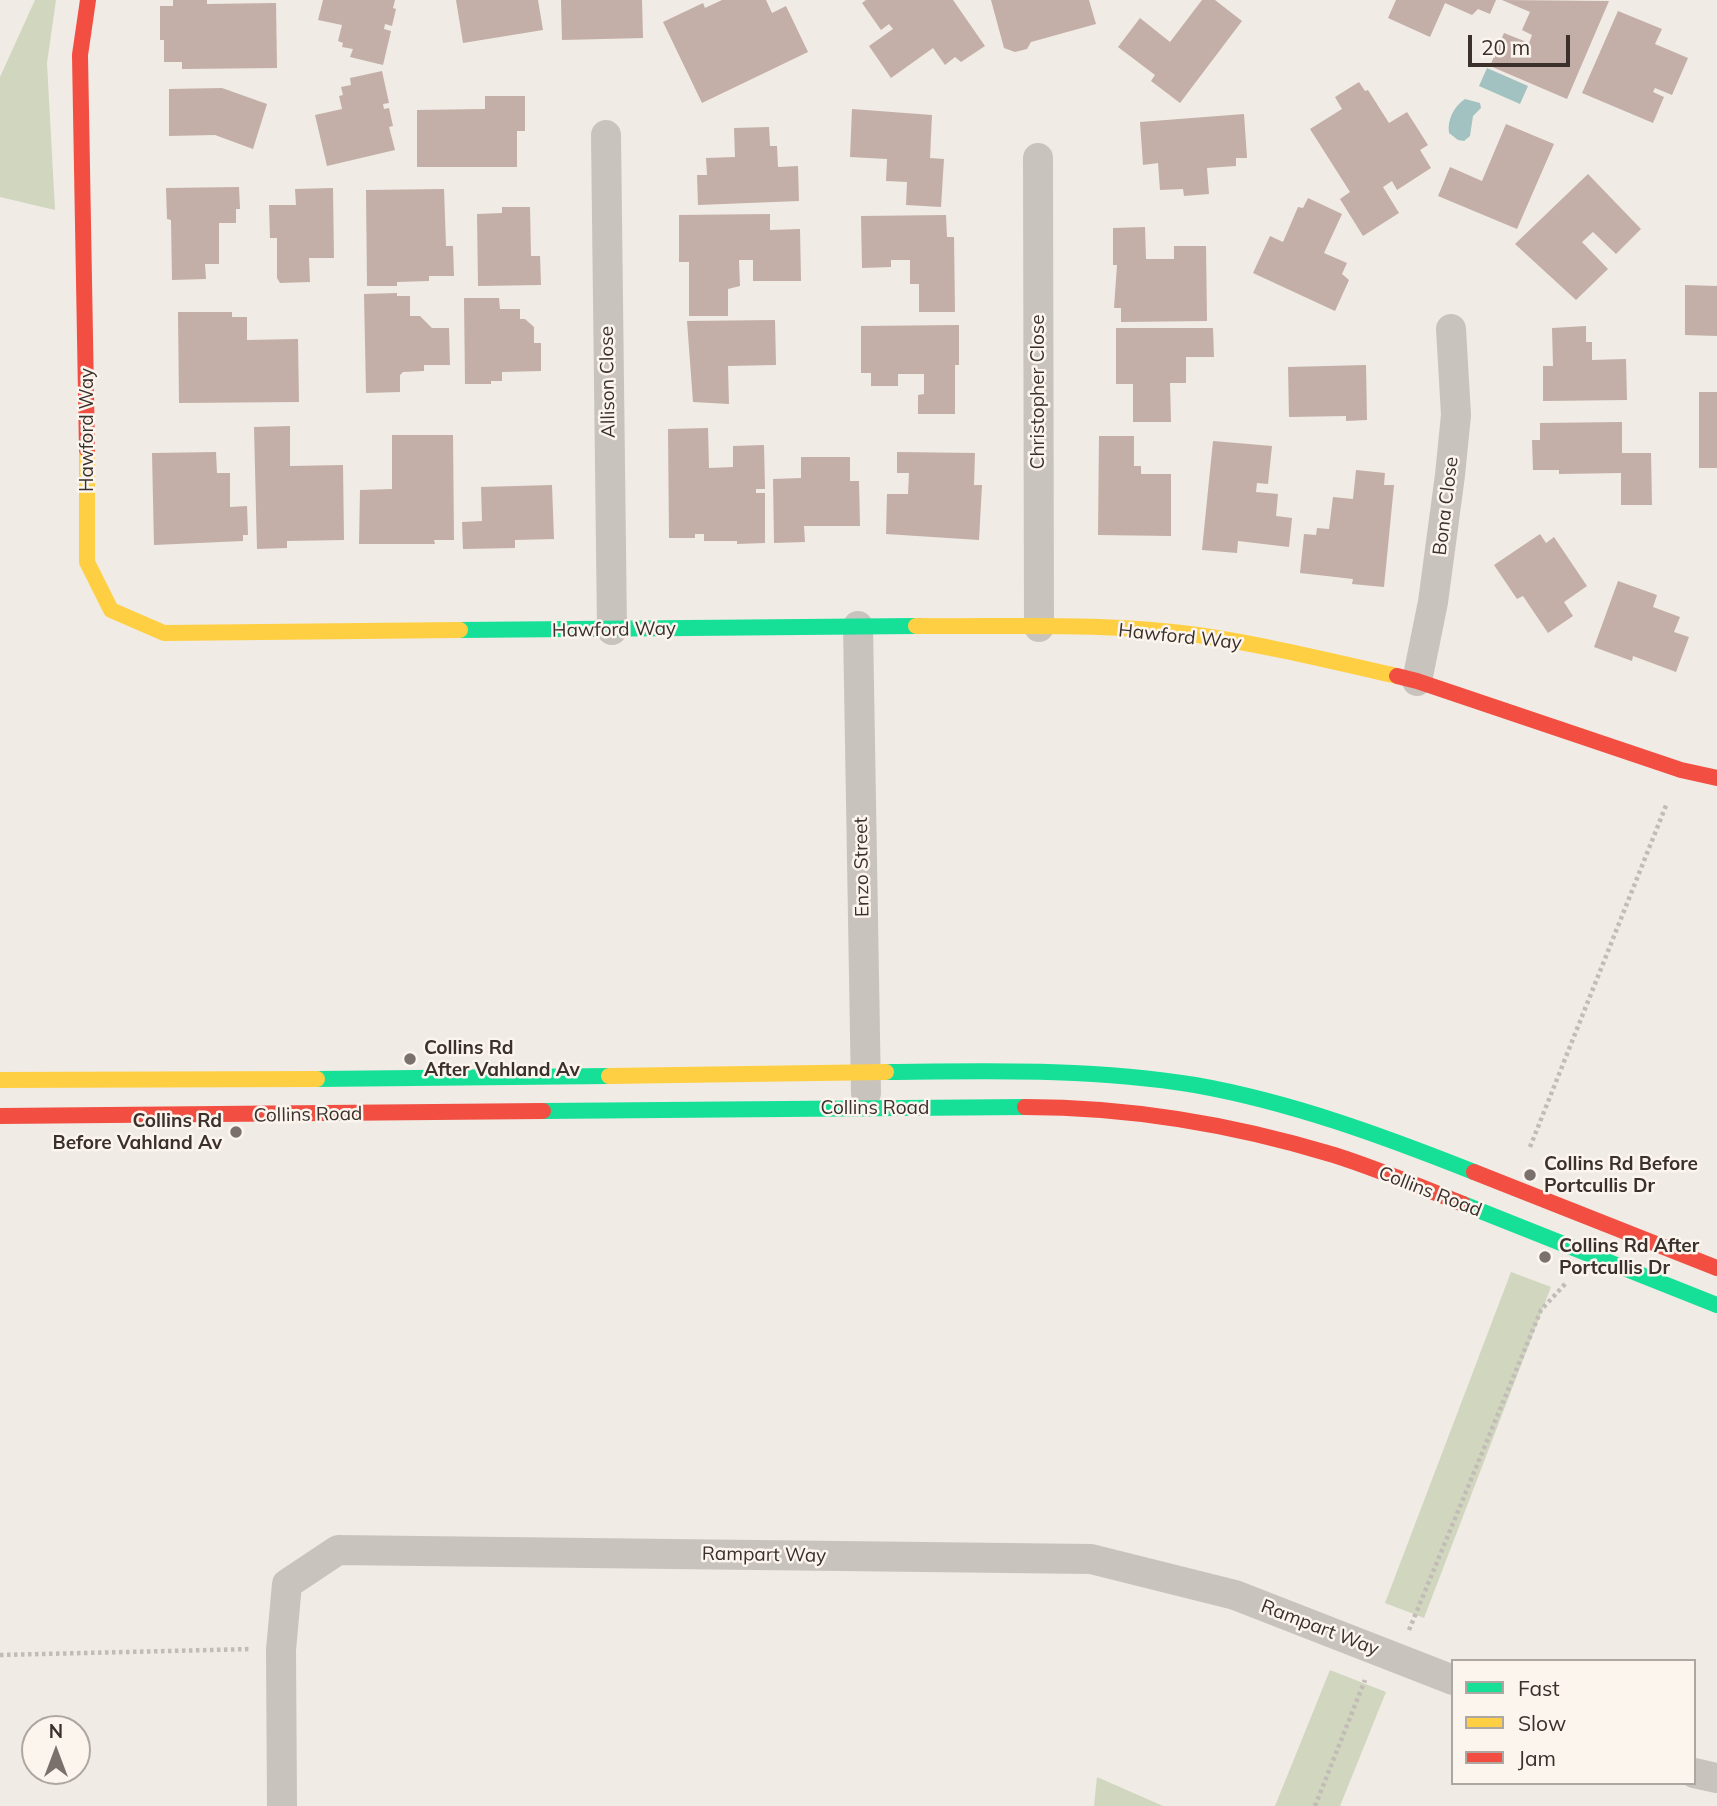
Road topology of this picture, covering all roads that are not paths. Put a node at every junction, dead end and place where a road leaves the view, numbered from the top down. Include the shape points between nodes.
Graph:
1 (88, 0) edge
2 (606, 135) dead end
3 (1038, 158) dead end
4 (1451, 329) dead end
5 (858, 626) junction
6 (1039, 627) junction
7 (612, 630) junction
8 (1417, 681) junction
9 (1717, 778) edge
10 (865, 1072) junction
11 (0, 1080) edge
12 (866, 1107) junction
13 (0, 1116) edge
14 (1717, 1268) edge
15 (1717, 1305) edge
16 (1451, 1679) edge
17 (1696, 1773) edge
18 (1717, 1778) edge
19 (282, 1806) edge

1 - 7 main road, Hawford Way via 80,55 87,562 111,610 164,633
2 - 7 street, Allison Close
3 - 6 street, Christopher Close
4 - 8 street, Bona Close via 1456,415 1433,602
5 - 6 main road, Hawford Way
5 - 7 main road, Hawford Way
5 - 10 street, Enzo Street
6 - 8 main road, Hawford Way via 1197,635
8 - 9 main road, Hawford Way
10 - 11 main road, Collins Road
10 - 12 street, Enzo Street
10 - 14 main road, Collins Road via 1078,1074 1193,1085 1264,1100 1388,1137
12 - 13 main road, Collins Road
12 - 15 main road, Collins Road via 1056,1107 1139,1114 1266,1137 1393,1176
16 - 19 street, Rampart Way via 1235,1595 1091,1559 338,1550 287,1584 281,1650
17 - 18 street

